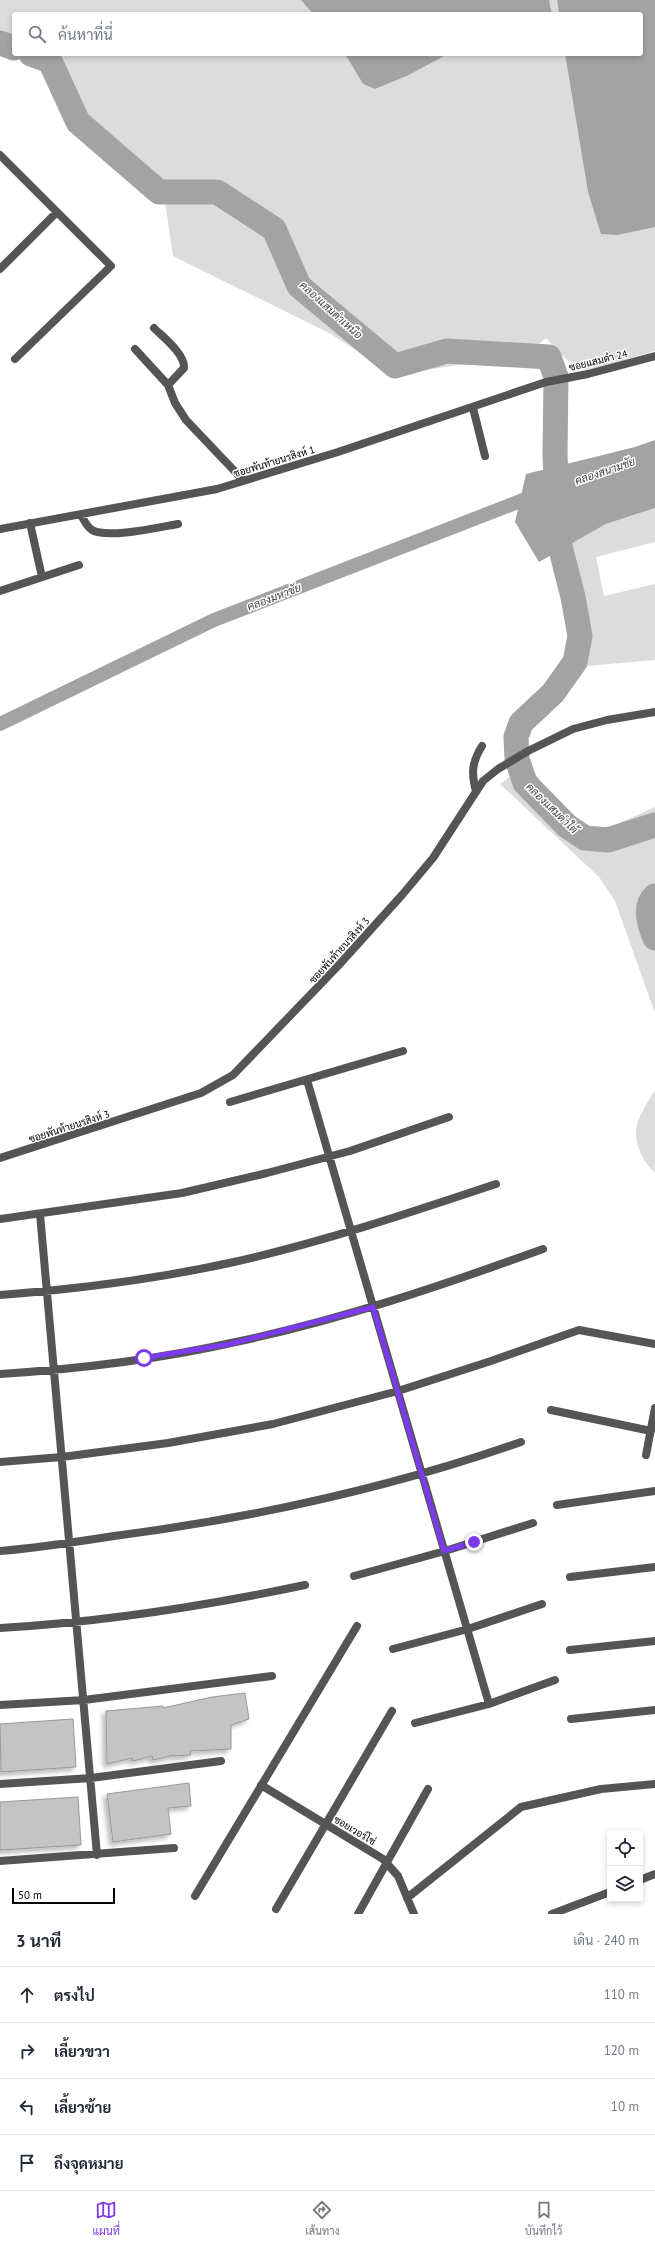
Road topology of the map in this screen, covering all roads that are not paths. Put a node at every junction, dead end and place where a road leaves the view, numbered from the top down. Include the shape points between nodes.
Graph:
1 (1, 159) edge
2 (57, 212) junction
3 (0, 269) edge
4 (154, 328) dead end
5 (135, 349) dead end
6 (655, 356) edge
7 (15, 359) dead end
8 (546, 382) joint
9 (168, 385) junction
10 (473, 408) junction
11 (485, 456) dead end
12 (243, 480) junction
13 (81, 515) junction
14 (30, 523) junction
15 (178, 524) dead end
16 (0, 529) edge
17 (79, 566) dead end
18 (42, 577) junction
19 (0, 591) edge
20 (655, 712) edge
21 (482, 746) dead end
22 (476, 791) junction
23 (403, 1051) dead end
24 (307, 1080) junction
25 (230, 1102) dead end
26 (448, 1118) dead end
27 (330, 1156) junction
28 (0, 1158) edge
29 (496, 1184) dead end
30 (40, 1214) junction
31 (0, 1219) edge
32 (351, 1231) junction
33 (543, 1250) dead end
34 (47, 1292) junction
35 (0, 1295) edge
36 (373, 1307) junction
37 (655, 1344) edge
38 (54, 1369) junction
39 (0, 1374) edge
40 (398, 1391) junction
41 (655, 1408) edge
42 (551, 1410) dead end
43 (651, 1431) junction
44 (521, 1442) dead end
45 (646, 1455) dead end
46 (62, 1457) junction
47 (0, 1462) edge
48 (422, 1474) junction
49 (655, 1491) edge
50 (557, 1505) dead end
51 (533, 1523) dead end
52 (70, 1543) junction
53 (0, 1551) edge
54 (444, 1551) junction
55 (655, 1567) edge
56 (354, 1576) dead end
57 (570, 1577) dead end
58 (305, 1585) dead end
59 (542, 1604) dead end
60 (76, 1621) junction
61 (357, 1626) dead end
62 (0, 1628) edge
63 (468, 1629) junction
64 (655, 1641) edge
65 (393, 1649) dead end
66 (570, 1650) dead end
67 (272, 1676) dead end
68 (555, 1680) dead end
69 (84, 1700) junction
70 (489, 1704) junction
71 (0, 1705) edge
72 (655, 1710) edge
73 (392, 1711) dead end
74 (571, 1719) dead end
75 (415, 1724) dead end
76 (221, 1761) dead end
77 (90, 1778) junction
78 (0, 1784) edge
79 (655, 1784) edge
80 (261, 1785) junction
81 (428, 1789) dead end
82 (326, 1824) junction
83 (174, 1848) dead end
84 (98, 1855) junction
85 (0, 1861) edge
86 (386, 1863) junction
87 (655, 1874) edge
88 (643, 1879) edge
89 (607, 1893) edge
90 (195, 1896) dead end
91 (407, 1898) junction
92 (276, 1909) dead end
93 (358, 1914) edge
94 (414, 1914) edge
95 (552, 1914) edge

1 - 2 street
2 - 3 street
2 - 7 street via 111,266
4 - 9 street via 180,356 184,364 184,368
5 - 9 street
6 - 8 street, ซอยแสมดำ 24
8 - 10 street, ซอยพันท้ายนรสิงห์ 1
9 - 12 street via 175,403 186,420
10 - 11 street
10 - 12 street, ซอยพันท้ายนรสิงห์ 1
12 - 13 street, ซอยพันท้ายนรสิงห์ 1 via 217,489
13 - 14 street, ซอยพันท้ายนรสิงห์ 1
13 - 15 street via 90,529 98,533 135,531
14 - 16 street, ซอยพันท้ายนรสิงห์ 1
14 - 18 street
17 - 18 street
18 - 19 street
20 - 22 street, ซอยพันท้ายนรสิงห์ 3 via 573,729 498,769 483,781
21 - 22 street via 472,765
22 - 28 street, ซอยพันท้ายนรสิงห์ 3 via 433,858 402,895 233,1075 201,1093
23 - 24 street
24 - 25 street
24 - 27 street
26 - 27 street
27 - 30 street via 182,1193
27 - 32 street
29 - 32 street
30 - 31 street
30 - 34 street
32 - 34 street via 234,1262 105,1285
32 - 36 street
33 - 36 street
34 - 35 street
34 - 38 street
36 - 38 street via 230,1344 114,1363
36 - 40 street
37 - 40 street via 579,1330
38 - 39 street
38 - 46 street
40 - 46 street via 273,1424 168,1443
40 - 48 street
41 - 43 street
42 - 43 street
43 - 45 street
44 - 48 street
46 - 47 street
46 - 52 street
48 - 52 street via 342,1495 225,1519
48 - 54 street
49 - 50 street
51 - 54 street
52 - 53 street
52 - 60 street
54 - 56 street
54 - 63 street
55 - 57 street
58 - 60 street via 193,1605
59 - 63 street
60 - 62 street
60 - 69 street
61 - 80 street
63 - 65 street
63 - 70 street
64 - 66 street
67 - 69 street
68 - 70 street
69 - 71 street
69 - 77 street
70 - 75 street
72 - 74 street
73 - 82 street
76 - 77 street
77 - 78 street
77 - 84 street
79 - 91 street via 601,1789 521,1807
80 - 82 street, ซอยเวอร์โซ่
80 - 90 street
81 - 86 street
82 - 86 street, ซอยเวอร์โซ่
82 - 92 street
83 - 84 street
84 - 85 street
86 - 91 street, ซอยเวอร์โซ่ via 398,1876
86 - 93 street
87 - 88 street
89 - 95 street
91 - 94 street, ซอยเวอร์โซ่

